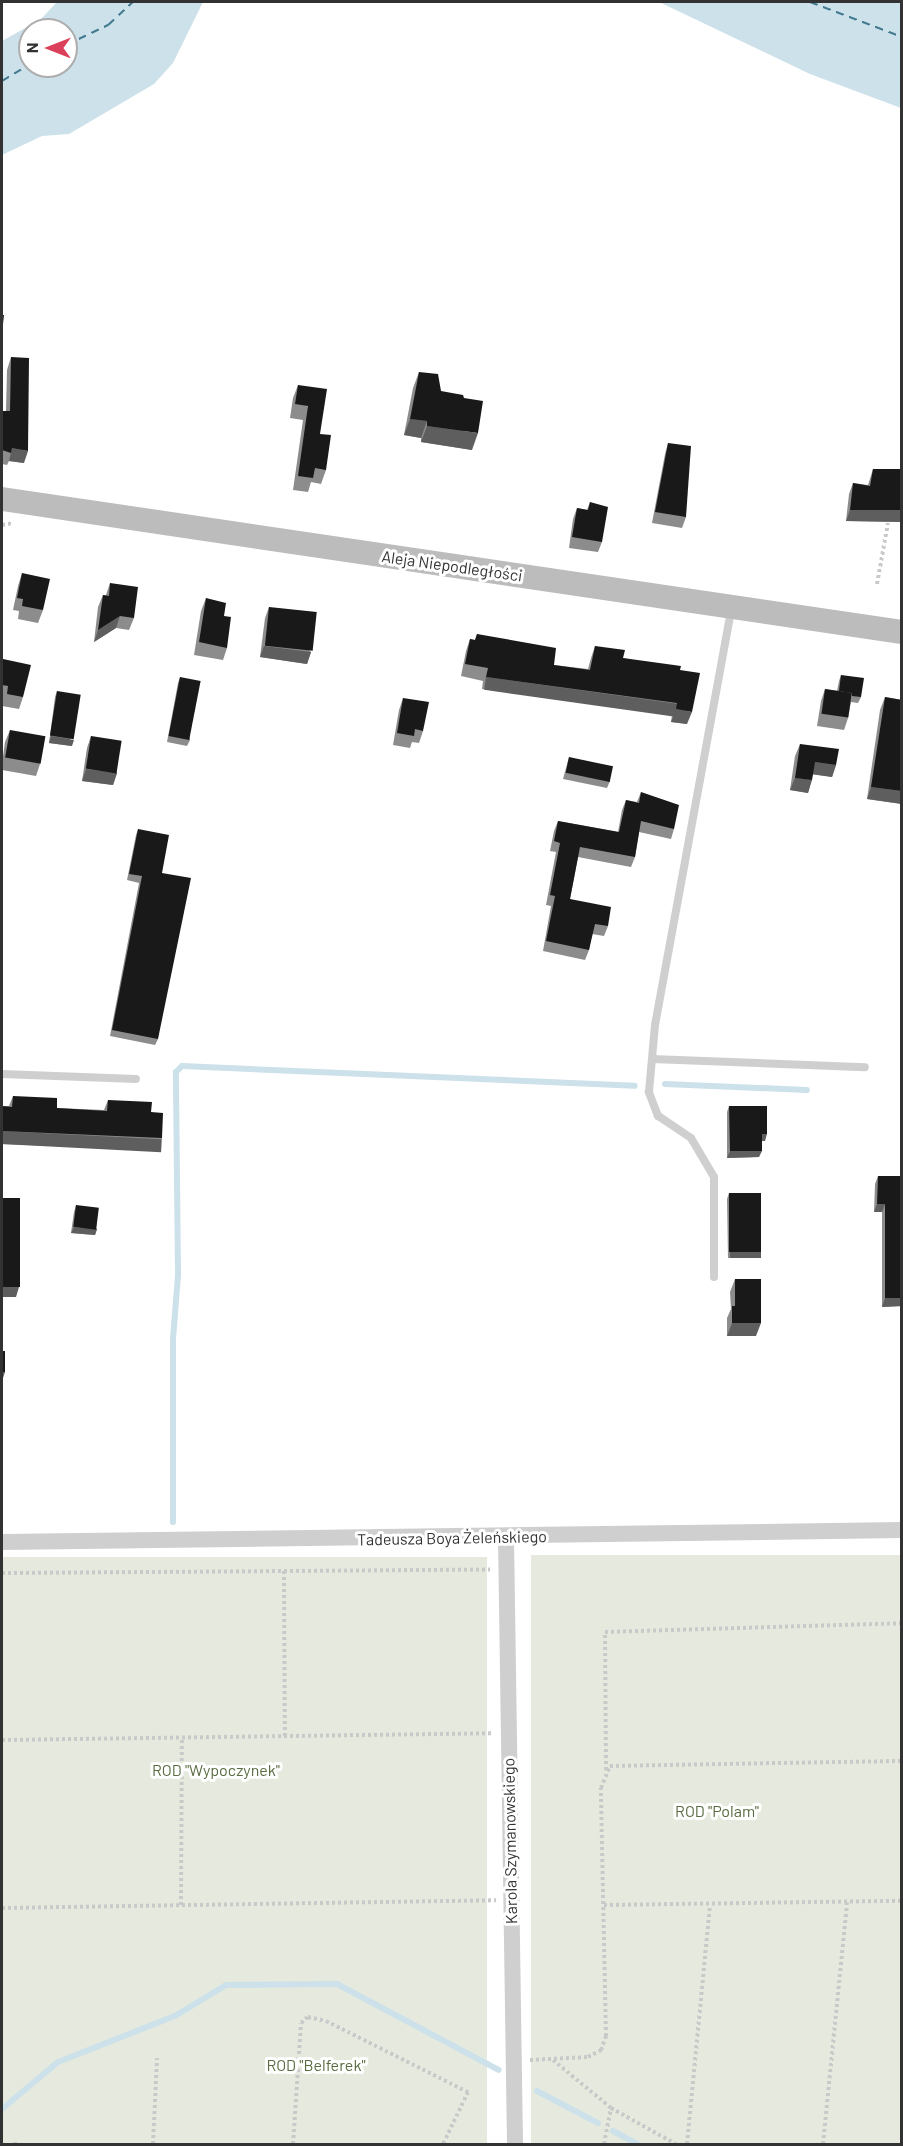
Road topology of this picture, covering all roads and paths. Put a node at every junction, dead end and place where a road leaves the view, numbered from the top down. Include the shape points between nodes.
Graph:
1 (2, 499) edge
2 (888, 522) edge
3 (878, 584) dead end
4 (732, 607) junction
5 (902, 632) edge
6 (652, 1059) junction
7 (866, 1067) dead end
8 (2, 1074) edge
9 (136, 1079) dead end
10 (714, 1277) dead end
11 (902, 1530) edge
12 (506, 1537) junction
13 (2, 1542) edge
14 (487, 1570) dead end
15 (284, 1572) junction
16 (2, 1573) edge
17 (902, 1623) edge
18 (491, 1733) dead end
19 (285, 1736) junction
20 (182, 1738) junction
21 (2, 1740) edge
22 (902, 1761) edge
23 (606, 1770) junction
24 (495, 1900) dead end
25 (902, 1901) edge
26 (847, 1902) junction
27 (181, 1905) junction
28 (604, 1905) junction
29 (710, 1906) junction
30 (2, 1908) edge
31 (157, 2058) dead end
32 (534, 2060) dead end
33 (553, 2060) junction
34 (611, 2108) junction
35 (153, 2145) edge
36 (293, 2145) edge
37 (444, 2145) edge
38 (515, 2145) edge
39 (604, 2145) edge
40 (675, 2145) edge
41 (687, 2145) edge
42 (824, 2145) edge

1 - 4 street, Aleja Niepodległości
2 - 3 path
4 - 5 street, Aleja Niepodległości
4 - 6 lane
6 - 7 lane
6 - 10 lane via 650,1092 658,1116 691,1138 714,1177
8 - 9 lane
11 - 12 street, Tadeusza Boya Żeleńskiego
12 - 13 street, Tadeusza Boya Żeleńskiego
12 - 38 street, Karola Szymanowskiego
14 - 15 path
15 - 16 path
15 - 19 path
17 - 23 path via 605,1632
18 - 19 path
19 - 20 path
20 - 21 path
20 - 27 path
22 - 23 path via 619,1764
23 - 28 path via 601,1788
24 - 27 path
25 - 26 path
26 - 29 path
26 - 42 path
27 - 30 path
28 - 29 path
28 - 33 path via 606,2036 601,2050 588,2057
29 - 41 path
31 - 35 path
32 - 33 path
33 - 34 path
34 - 39 path
34 - 40 path
36 - 37 path via 301,2023 308,2016 326,2021 468,2092

